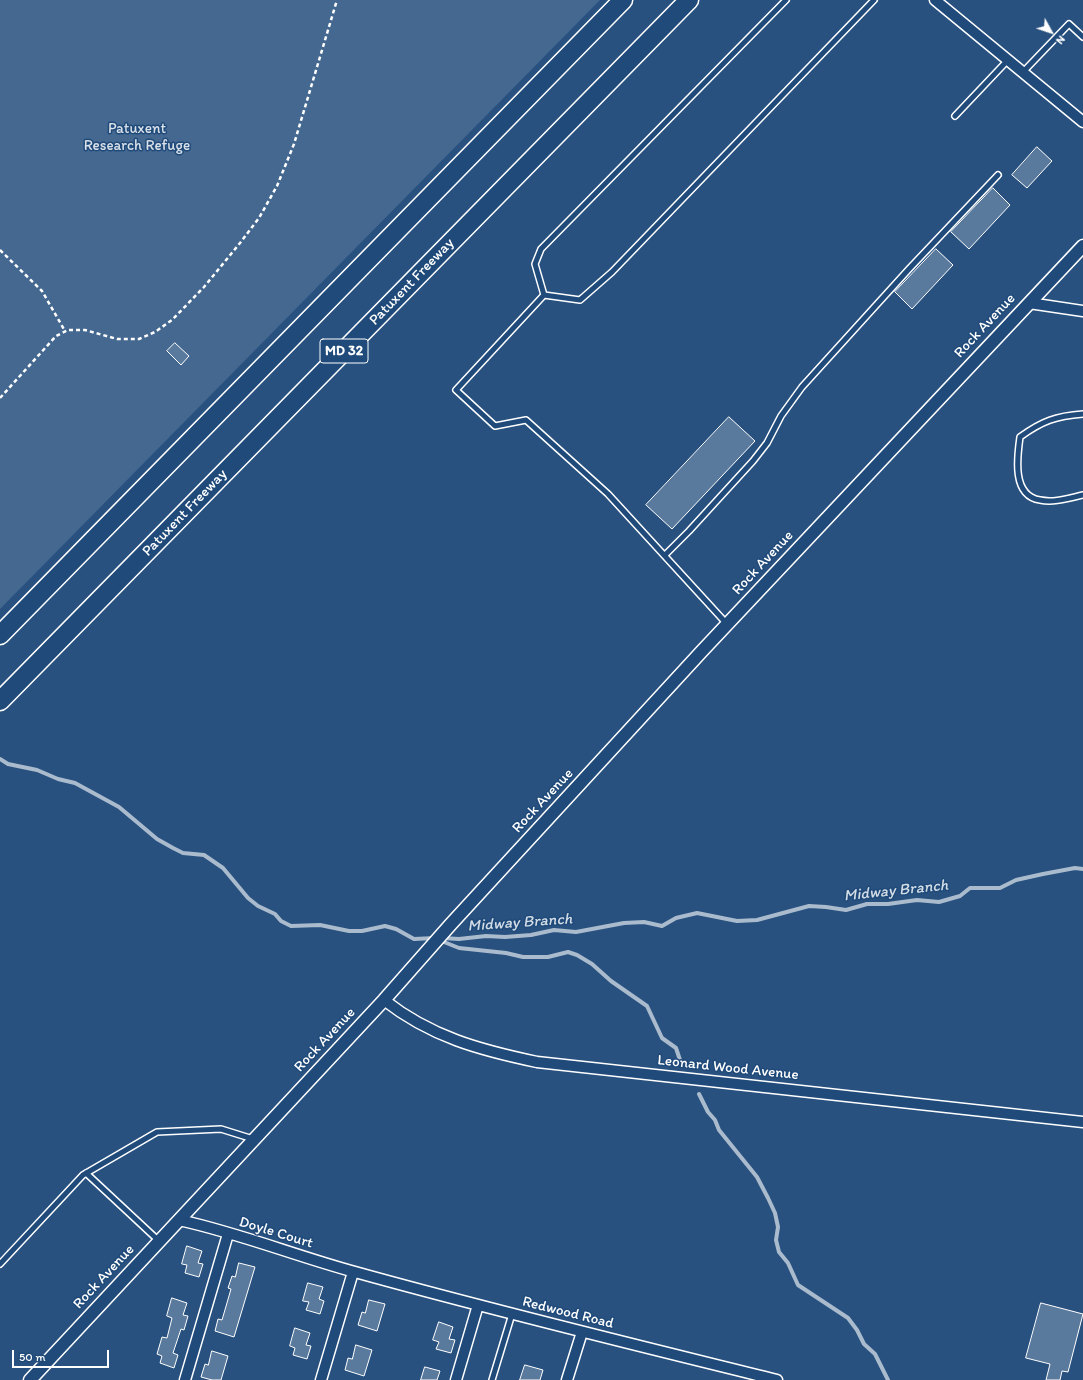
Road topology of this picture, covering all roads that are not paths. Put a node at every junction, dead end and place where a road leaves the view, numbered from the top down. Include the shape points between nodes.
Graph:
1 (623, 0) edge
2 (689, 0) edge
3 (786, 0) edge
4 (874, 0) edge
5 (935, 0) edge
6 (1083, 37) edge
7 (1008, 60) junction
8 (1023, 72) junction
9 (955, 116) dead end
10 (1083, 122) edge
11 (998, 174) dead end
12 (1083, 246) edge
13 (544, 295) junction
14 (1029, 303) junction
15 (1083, 311) edge
16 (1083, 414) edge
17 (1083, 495) edge
18 (665, 555) junction
19 (727, 624) junction
20 (0, 635) edge
21 (0, 701) edge
22 (384, 1000) junction
23 (1083, 1122) edge
24 (254, 1140) junction
25 (86, 1174) junction
26 (179, 1220) junction
27 (228, 1234) junction
28 (160, 1241) junction
29 (0, 1264) edge
30 (353, 1272) junction
31 (478, 1305) junction
32 (512, 1314) junction
33 (582, 1332) junction
34 (30, 1380) edge
35 (185, 1380) edge
36 (321, 1380) edge
37 (456, 1380) edge
38 (492, 1380) edge
39 (567, 1380) edge
40 (777, 1380) edge

1 - 20 highway, MD 32
2 - 21 highway, Patuxent Freeway / MD 32
3 - 13 lane via 540,249 535,264
4 - 13 lane via 612,272 580,300
5 - 7 street
6 - 8 lane via 1069,24
7 - 8 street
7 - 9 lane
8 - 10 street
11 - 18 lane via 802,387 753,461
12 - 14 street, Rock Avenue
13 - 18 lane via 456,390 496,426 526,420 608,494
14 - 15 street
14 - 19 street, Rock Avenue
16 - 17 lane via 1062,416 1035,426 1020,437 1017,455 1020,485 1027,496 1055,501
18 - 19 lane
19 - 22 street, Rock Avenue
22 - 23 street, Leonard Wood Avenue via 402,1014 441,1035 486,1050 537,1062
22 - 24 street, Rock Avenue
24 - 25 lane via 221,1128 157,1132
24 - 26 street, Rock Avenue
25 - 28 lane
25 - 29 lane
26 - 27 street
26 - 28 street, Rock Avenue
27 - 30 street, Doyle Court
27 - 35 street, Doyle Court
28 - 34 street, Rock Avenue
30 - 31 street, Redwood Road
30 - 36 street
31 - 32 street, Redwood Road
31 - 37 street
32 - 33 street, Redwood Road
32 - 38 lane
33 - 39 street
33 - 40 street, Redwood Road

